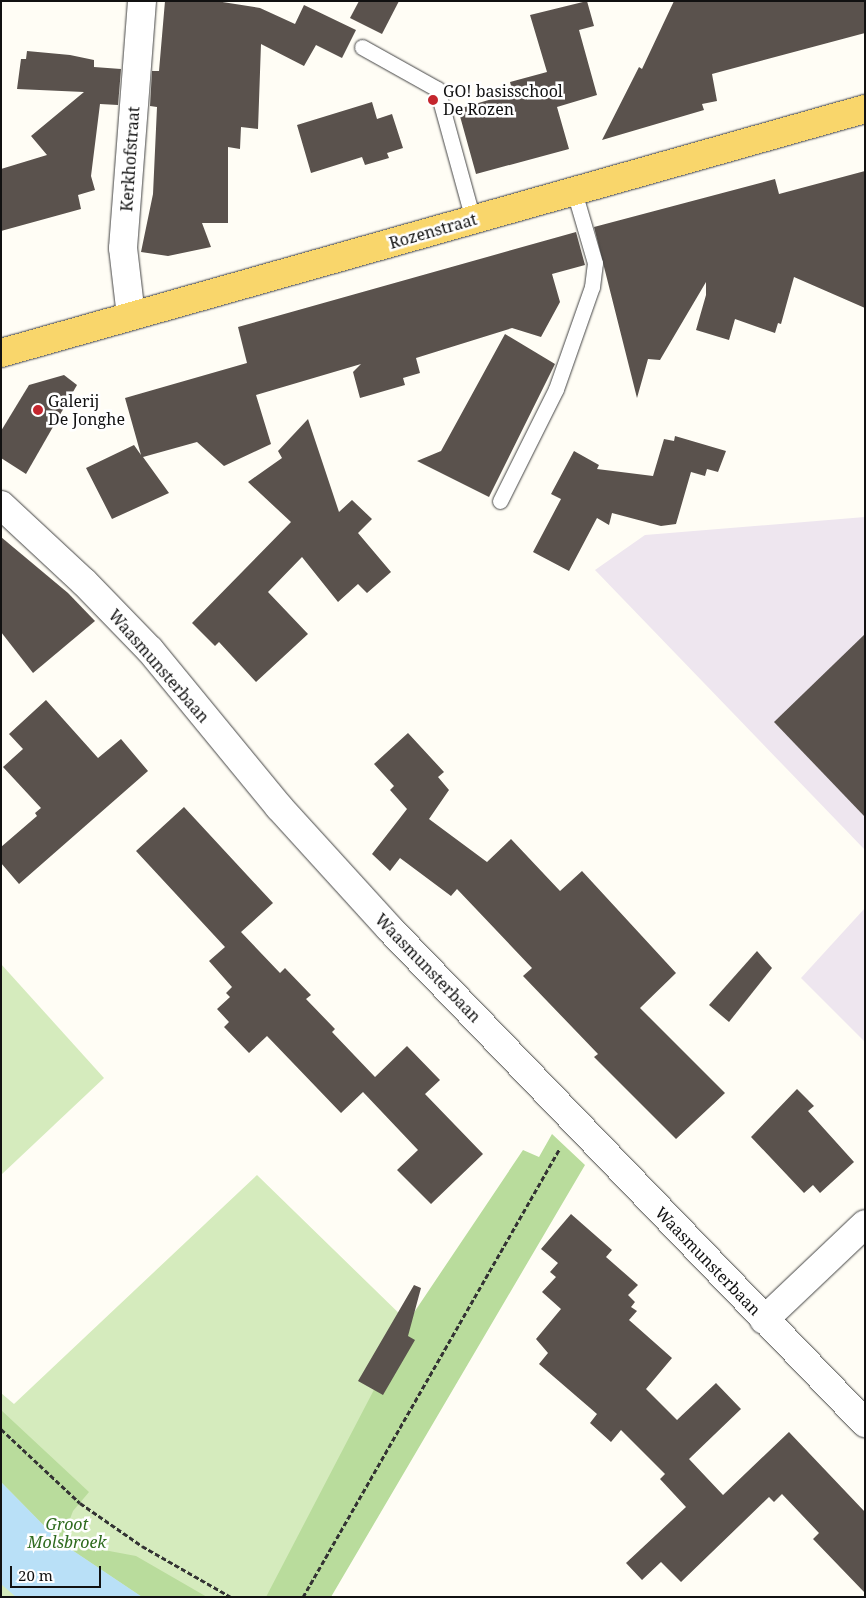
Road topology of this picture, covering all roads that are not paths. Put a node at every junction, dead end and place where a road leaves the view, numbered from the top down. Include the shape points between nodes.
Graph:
1 (142, 1) edge
2 (362, 47) dead end
3 (865, 109) edge
4 (574, 191) junction
5 (473, 220) junction
6 (131, 316) junction
7 (1, 353) edge
8 (500, 501) dead end
9 (1, 505) edge
10 (865, 1224) edge
11 (764, 1320) junction
12 (865, 1423) edge

1 - 6 street, Kerkhofstraat via 123,248
2 - 5 lane via 437,89
3 - 4 main road, Rozenstraat
4 - 5 main road, Rozenstraat
4 - 8 lane via 595,263 592,287 556,389
5 - 6 main road, Rozenstraat
6 - 7 main road, Rozenstraat
9 - 11 street, Waasmunsterbaan via 84,582 150,650 279,807 389,928
10 - 11 street
11 - 12 street, Waasmunsterbaan

